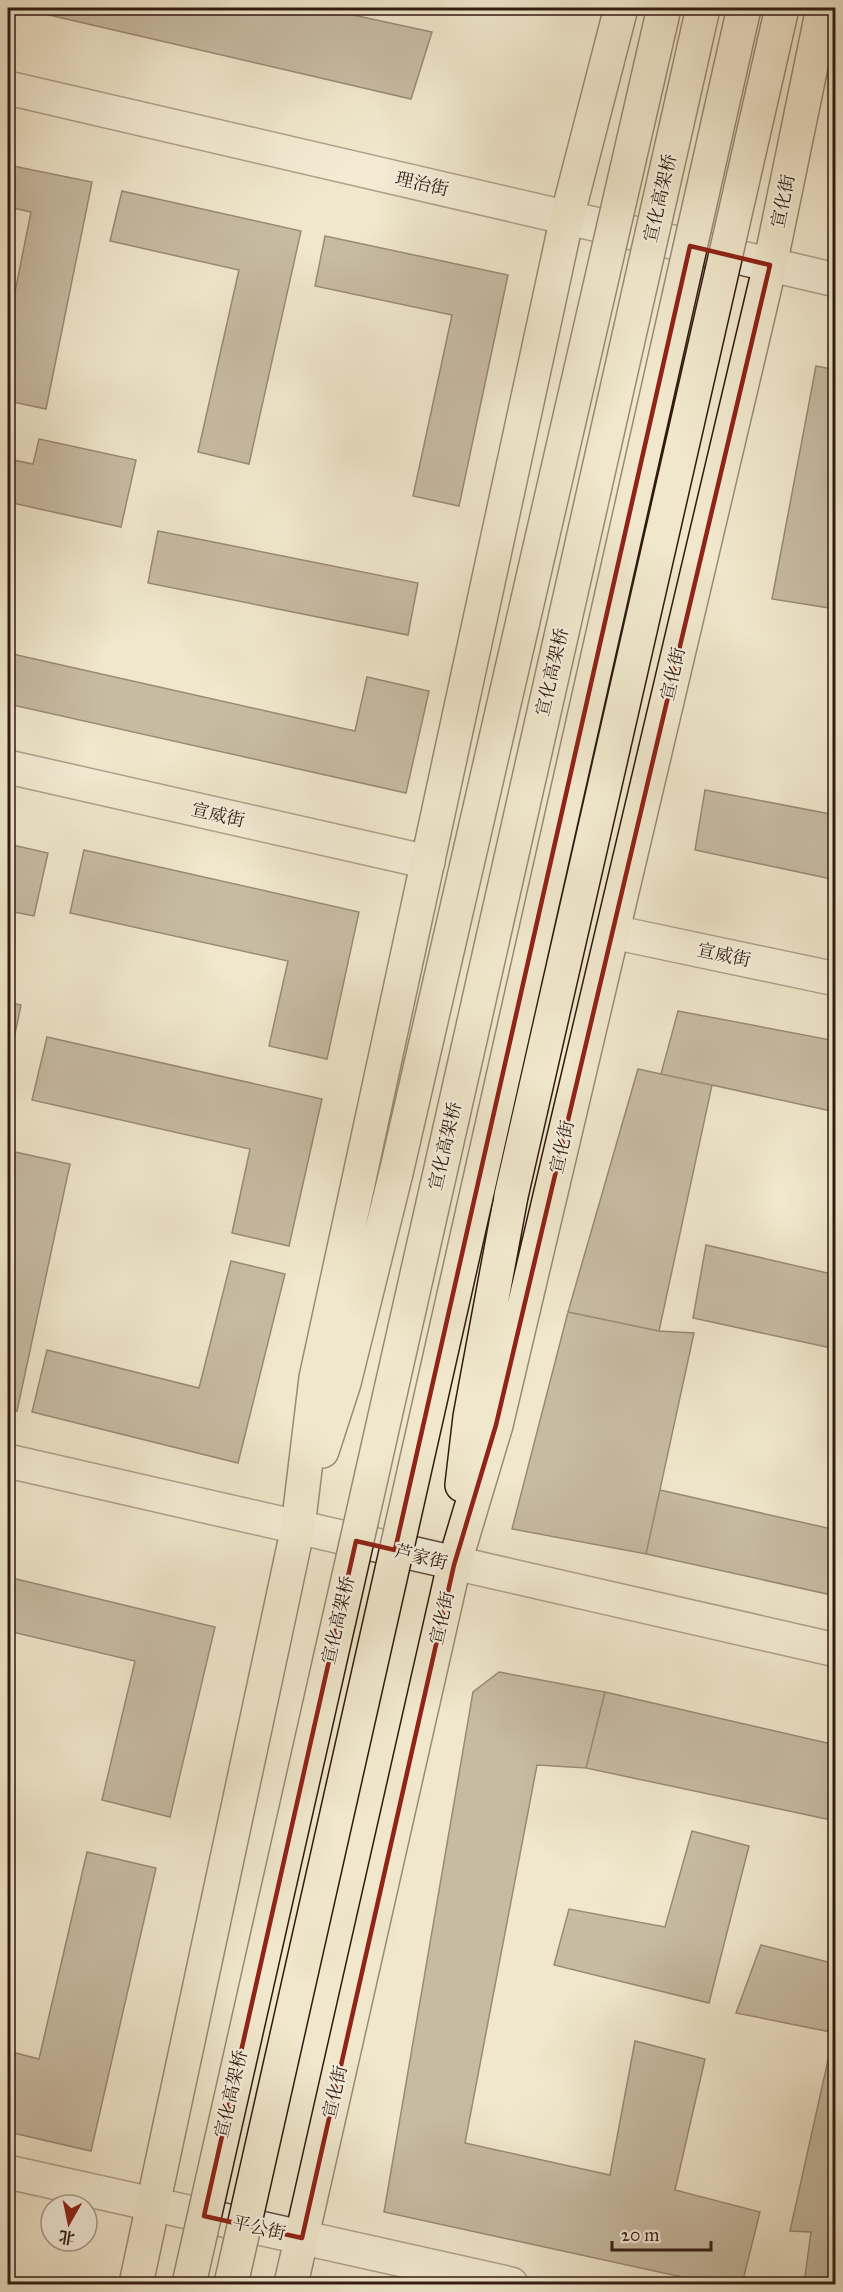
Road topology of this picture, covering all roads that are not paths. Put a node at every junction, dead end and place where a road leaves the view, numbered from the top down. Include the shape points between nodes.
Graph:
1 (621, 8) edge
2 (664, 8) edge
3 (703, 8) edge
4 (744, 8) edge
5 (782, 8) edge
6 (823, 8) edge
7 (8, 88) edge
8 (567, 217) junction
9 (770, 265) junction
10 (836, 280) edge
11 (8, 767) edge
12 (428, 862) junction
13 (613, 932) junction
14 (836, 979) edge
15 (8, 1461) edge
16 (298, 1527) junction
17 (454, 1564) junction
18 (836, 1650) edge
19 (8, 2172) edge
20 (154, 2205) junction
21 (302, 2238) junction
22 (136, 2284) edge
23 (189, 2284) edge
24 (231, 2284) edge
25 (291, 2284) edge
26 (511, 2284) edge

1 - 8 highway
2 - 16 highway, bridge via 396,1173 344,1383
3 - 23 highway, 宣化高架桥, bridge
4 - 24 highway, bridge
5 - 17 highway, bridge via 512,1196 470,1417
6 - 9 highway, 宣化街
7 - 8 street, 理治街
8 - 9 street, 理治街
8 - 12 highway
9 - 10 street, 理治街
9 - 13 highway, 宣化街
11 - 12 street, 宣威街
12 - 16 highway via 316,1378
13 - 14 street, 宣威街
13 - 17 highway, 宣化街 via 496,1425
15 - 16 street, 芦家街
16 - 17 street, 芦家街
16 - 20 highway
17 - 18 street, 芦家街
17 - 21 highway, 宣化街
19 - 20 street, 平公街
20 - 21 street, 平公街
20 - 22 highway
21 - 25 highway, 宣化街
21 - 26 street, 平公街

